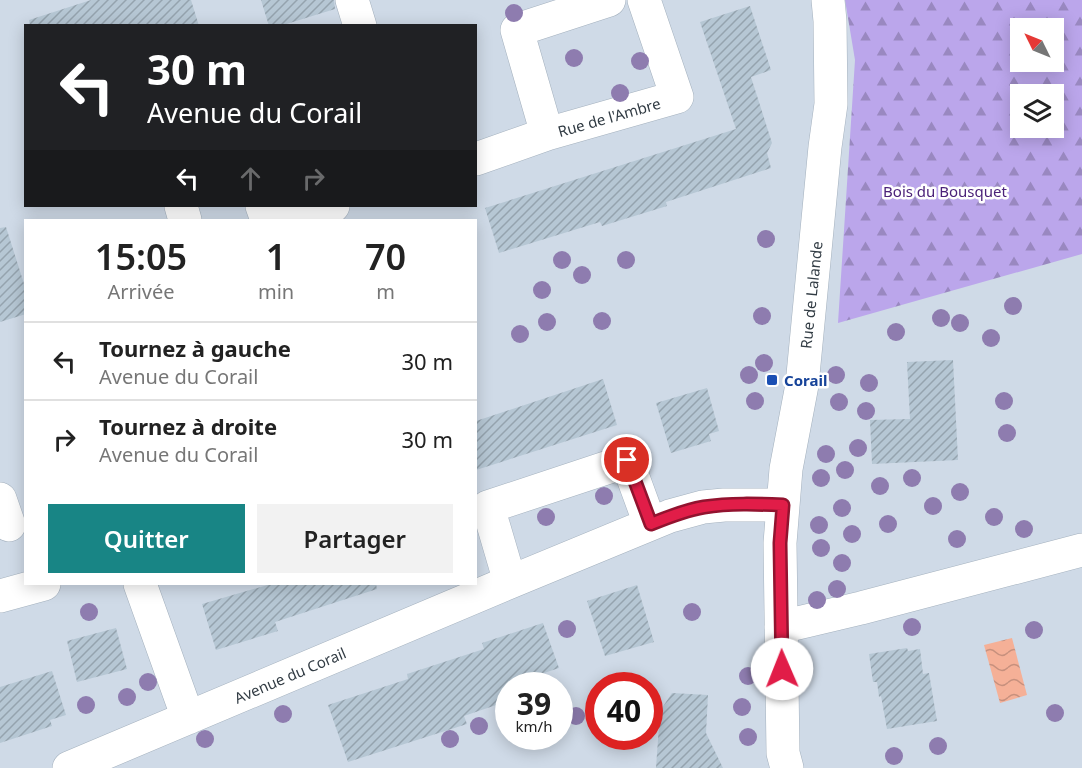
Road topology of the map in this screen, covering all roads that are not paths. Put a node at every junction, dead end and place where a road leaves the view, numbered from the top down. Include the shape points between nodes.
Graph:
1 (352, 0) edge
2 (609, 0) edge
3 (644, 0) edge
4 (828, 0) edge
5 (359, 24) edge
6 (547, 134) junction
7 (477, 159) edge
8 (330, 207) edge
9 (289, 219) edge
10 (783, 505) junction
11 (651, 524) junction
12 (1082, 550) edge
13 (510, 582) junction
14 (40, 585) edge
15 (140, 585) edge
16 (0, 596) edge
17 (782, 627) junction
18 (188, 718) junction
19 (69, 768) edge
20 (787, 768) edge

1 - 5 street
2 - 6 street, Rue de l'Ambre via 517,30
3 - 6 street, Rue de l'Ambre via 677,97
4 - 10 street, Rue de Lalande via 831,104 802,385
6 - 7 street, Rue de l'Ambre
8 - 9 street
10 - 11 street, Avenue du Corail via 703,507
10 - 17 street, Rue de Lalande
11 - 13 street, Avenue du Corail
11 - 13 street via 627,460 488,507
12 - 17 street
13 - 18 street, Avenue du Corail
14 - 16 street
15 - 18 street
17 - 20 street, Rue de Lalande via 783,753
18 - 19 street, Avenue du Corail

